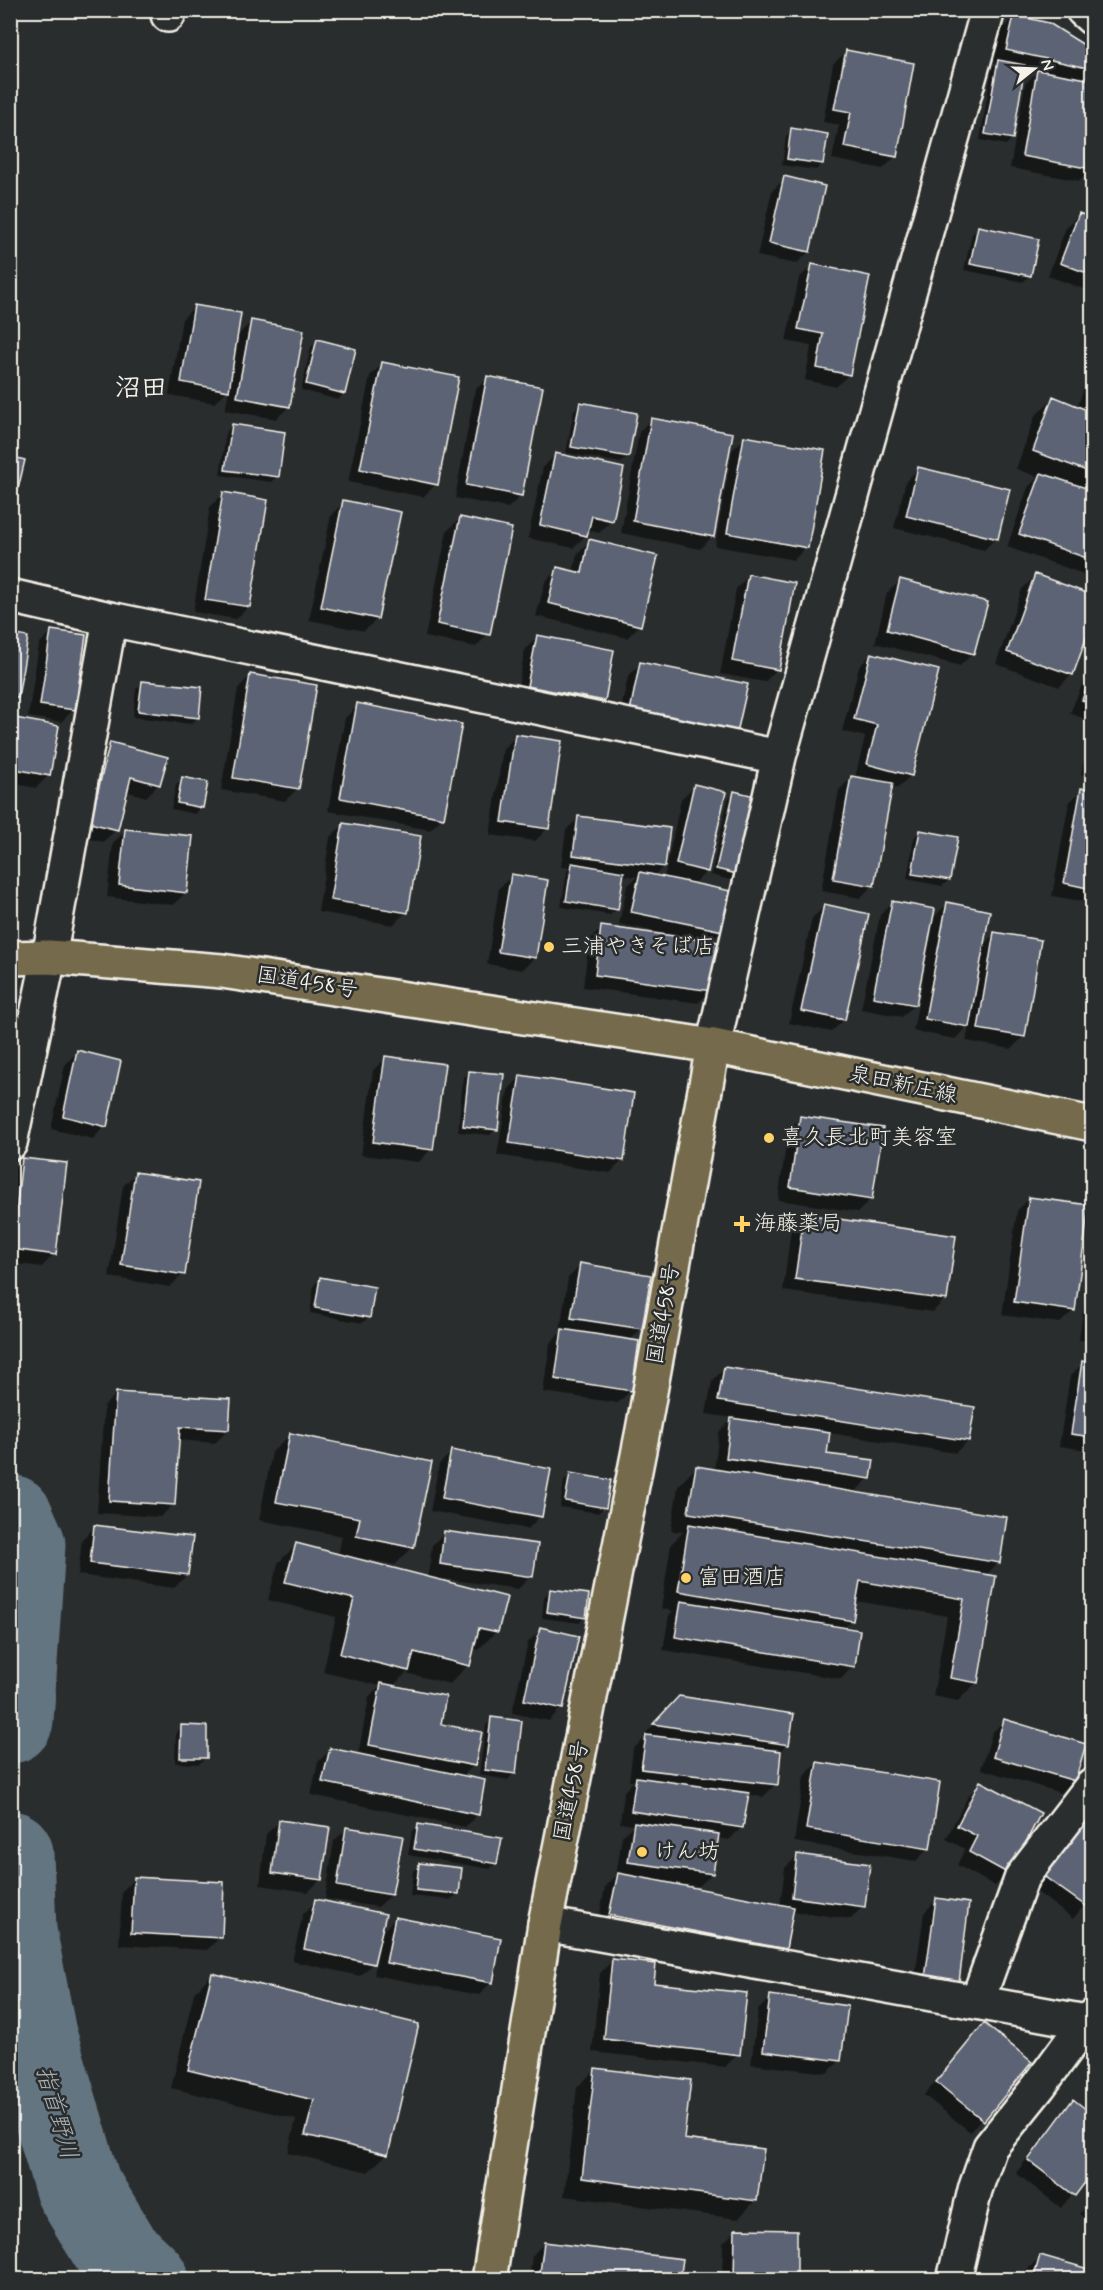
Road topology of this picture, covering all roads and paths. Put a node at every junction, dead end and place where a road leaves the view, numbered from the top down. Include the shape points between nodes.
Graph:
1 (988, 10) edge
2 (1083, 10) edge
3 (1092, 18) edge
4 (10, 596) edge
5 (110, 619) junction
6 (779, 757) junction
7 (49, 957) junction
8 (10, 958) edge
9 (713, 1046) junction
10 (1092, 1124) edge
11 (10, 1143) edge
12 (1092, 1786) edge
13 (545, 1924) junction
14 (977, 2002) junction
15 (1089, 2020) edge
16 (489, 2280) edge
17 (954, 2280) edge

1 - 6 street
2 - 3 street
4 - 5 street
5 - 6 street
5 - 7 street
6 - 9 street
7 - 8 main road, 国道458号
7 - 9 main road, 国道458号 via 222,970
7 - 11 street
9 - 10 main road, 泉田新庄線
9 - 13 main road, 国道458号 via 634,1476
12 - 14 street via 1023,1877
13 - 14 street
13 - 16 main road, 国道458号
14 - 15 street
15 - 17 street via 990,2147 975,2190

